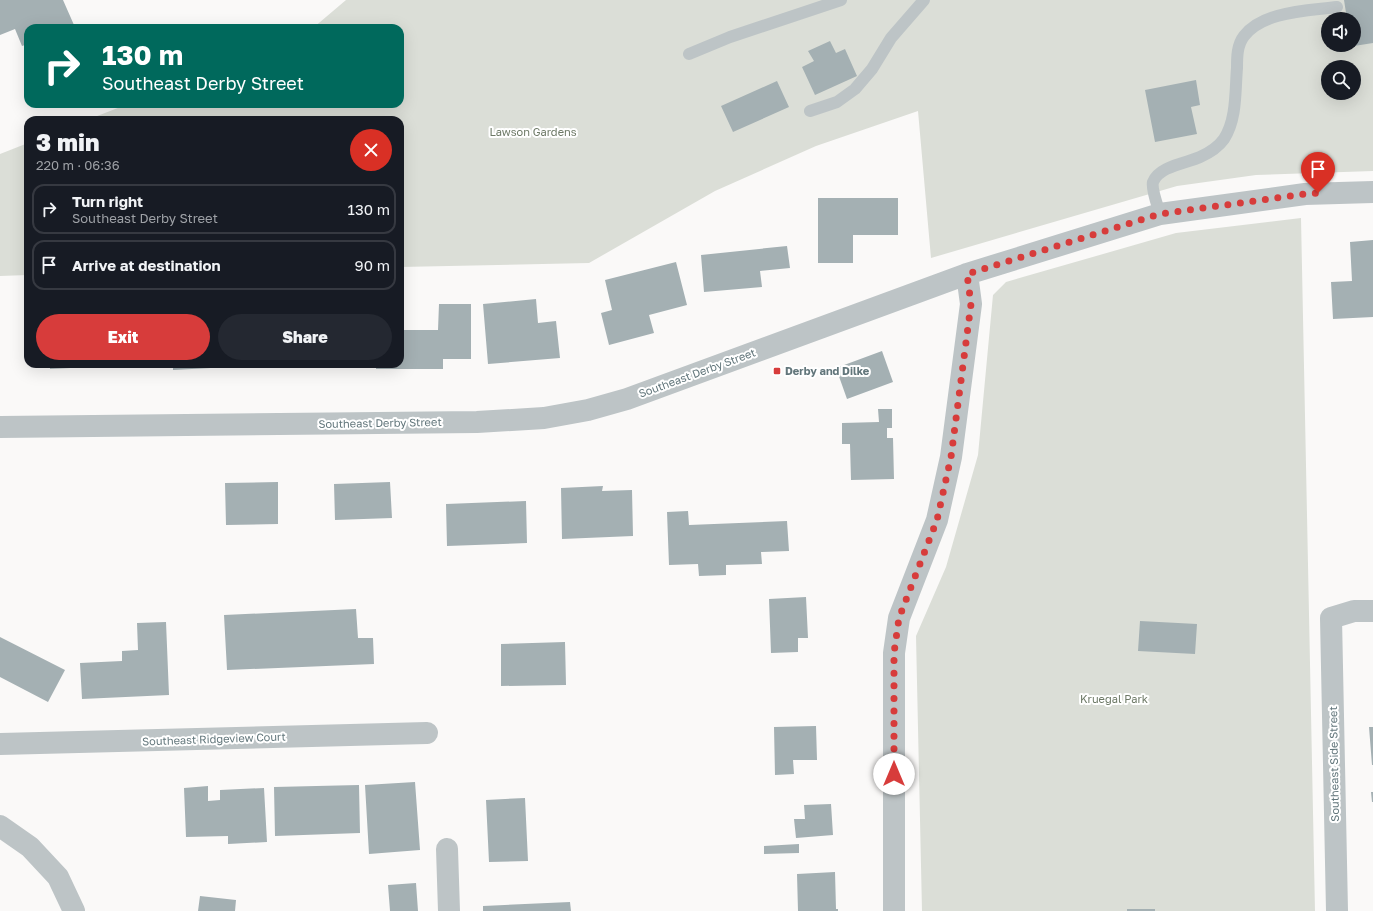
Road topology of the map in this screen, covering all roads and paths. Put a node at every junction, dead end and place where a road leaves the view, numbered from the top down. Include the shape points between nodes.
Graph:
1 (841, 0) edge
2 (924, 0) edge
3 (1337, 7) dead end
4 (689, 54) dead end
5 (810, 111) dead end
6 (1373, 192) edge
7 (1160, 214) junction
8 (967, 274) junction
9 (0, 427) edge
10 (1373, 611) edge
11 (427, 733) dead end
12 (0, 744) edge
13 (0, 826) edge
14 (447, 849) dead end
15 (74, 911) edge
16 (449, 911) edge
17 (894, 911) edge
18 (1337, 911) edge

1 - 4 lane
2 - 5 lane via 891,38 872,69 855,89 837,102
3 - 7 lane via 1269,18 1254,26 1244,36 1238,47 1231,125 1224,140 1201,157 1170,167 1158,175 1153,182 1153,188
6 - 7 street, Southeast Derby Street via 1305,194
7 - 8 street, Southeast Derby Street
8 - 9 street, Southeast Derby Street via 627,399 588,410 544,418 477,422
8 - 17 street via 971,304 951,457 937,520 899,618 894,653
10 - 18 street, Southeast Side Street via 1354,611 1331,618
11 - 12 street, Southeast Ridgeview Court
13 - 15 street via 30,847 58,877
14 - 16 street

